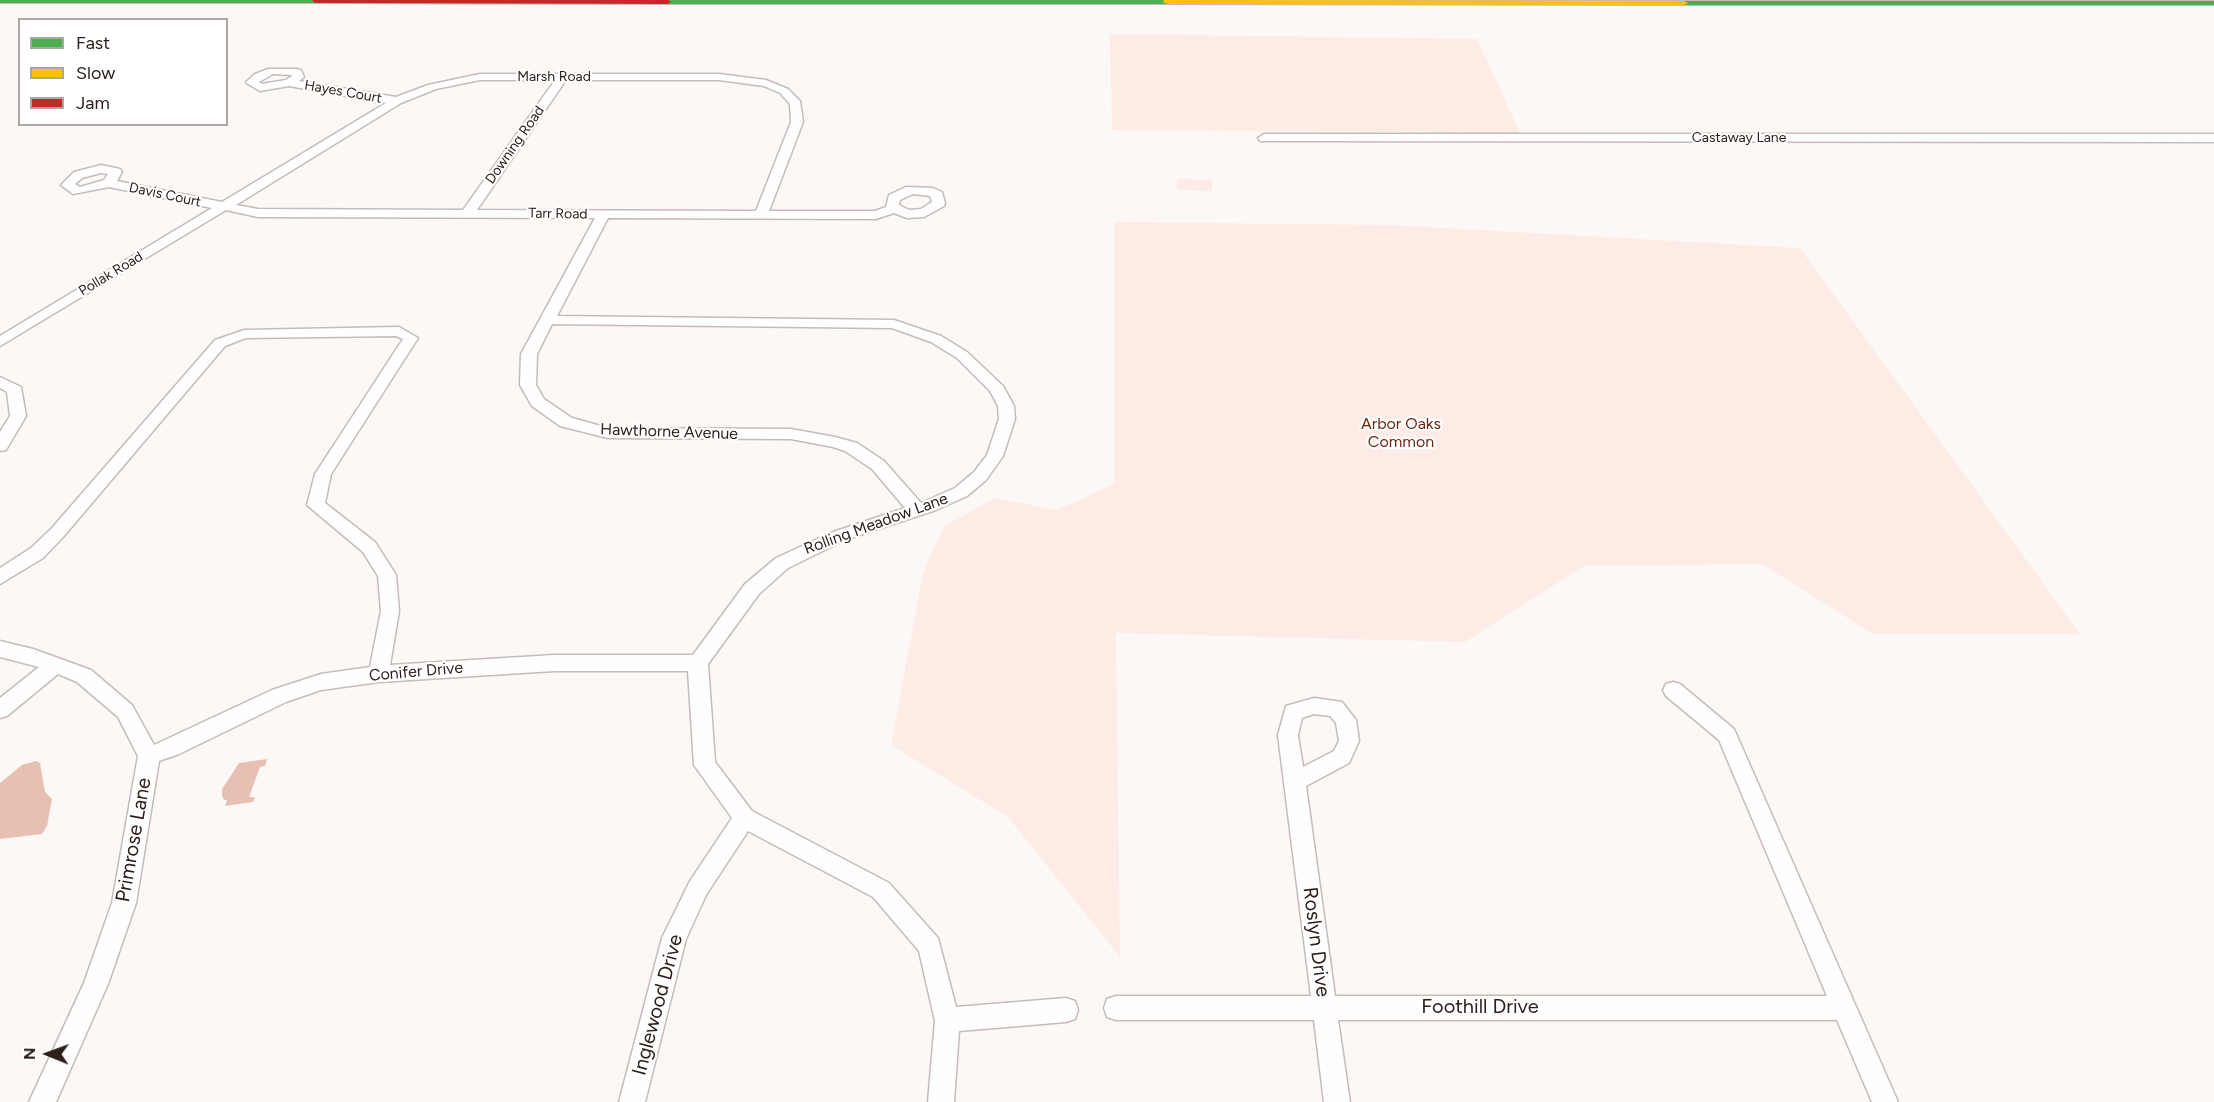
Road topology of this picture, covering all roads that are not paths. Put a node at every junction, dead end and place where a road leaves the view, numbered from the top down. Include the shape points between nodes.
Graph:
1 (0, 1) edge
2 (2214, 3) edge
3 (1681, 17) dead end
4 (1705, 17) dead end
5 (563, 77) junction
6 (289, 83) dead end
7 (397, 101) junction
8 (1264, 138) dead end
9 (2214, 138) edge
10 (109, 183) dead end
11 (221, 207) junction
12 (895, 209) dead end
13 (467, 213) junction
14 (762, 213) junction
15 (603, 215) junction
16 (549, 320) junction
17 (0, 342) edge
18 (0, 382) edge
19 (0, 446) edge
20 (918, 511) junction
21 (0, 577) edge
22 (0, 650) edge
23 (698, 663) junction
24 (56, 665) junction
25 (379, 674) junction
26 (1673, 690) dead end
27 (0, 710) edge
28 (149, 756) junction
29 (1296, 781) dead end
30 (744, 818) junction
31 (1324, 1007) junction
32 (1116, 1008) dead end
33 (1843, 1008) junction
34 (1066, 1010) dead end
35 (947, 1021) junction
36 (42, 1102) edge
37 (632, 1102) edge
38 (941, 1102) edge
39 (1337, 1102) edge
40 (1885, 1102) edge

1 - 2 highway
3 - 4 highway
5 - 7 street, Marsh Road via 480,77 432,87
5 - 13 street, Downing Road
5 - 14 street, Marsh Road via 719,77 766,83 784,91 796,103 797,122
6 - 7 street, Hayes Court
7 - 11 street, Marsh Road
8 - 9 street, Castaway Lane
10 - 11 street, Davis Court
11 - 13 street, Tarr Road via 289,214
11 - 17 street, Pollak Road
12 - 14 street, Tarr Road via 876,215
13 - 15 street, Tarr Road
14 - 15 street, Tarr Road
15 - 16 street, Hawthorne Avenue
16 - 20 street, Hawthorne Avenue via 529,354 528,385 538,402 566,422 608,433 791,434 836,442 867,456
16 - 20 street, Rolling Meadow Lane via 881,323 916,330 936,339 962,355 998,389 1007,419 995,456 980,476 961,492
18 - 19 street via 15,390 18,416
20 - 23 street, Rolling Meadow Lane via 840,536 782,563 752,589
21 - 25 street via 37,553 58,532 220,344 244,334 399,331 411,338 323,474 316,505 369,547 387,574 390,611
22 - 24 street, Primrose Lane
23 - 25 street, Conifer Drive via 554,663
23 - 30 street via 705,765
24 - 27 street
24 - 28 street, Primrose Lane via 84,676 125,711
25 - 28 street, Conifer Drive via 321,682 279,696
26 - 33 street via 1727,735
28 - 36 street, Primrose Lane via 124,903 96,984
29 - 31 street, Roslyn Drive
30 - 35 street via 882,890 930,946
30 - 37 street, Inglewood Drive via 698,888 674,938
31 - 32 street, Foothill Drive
31 - 33 street, Foothill Drive
31 - 39 street, Roslyn Drive
33 - 40 street
34 - 35 street
35 - 38 street

